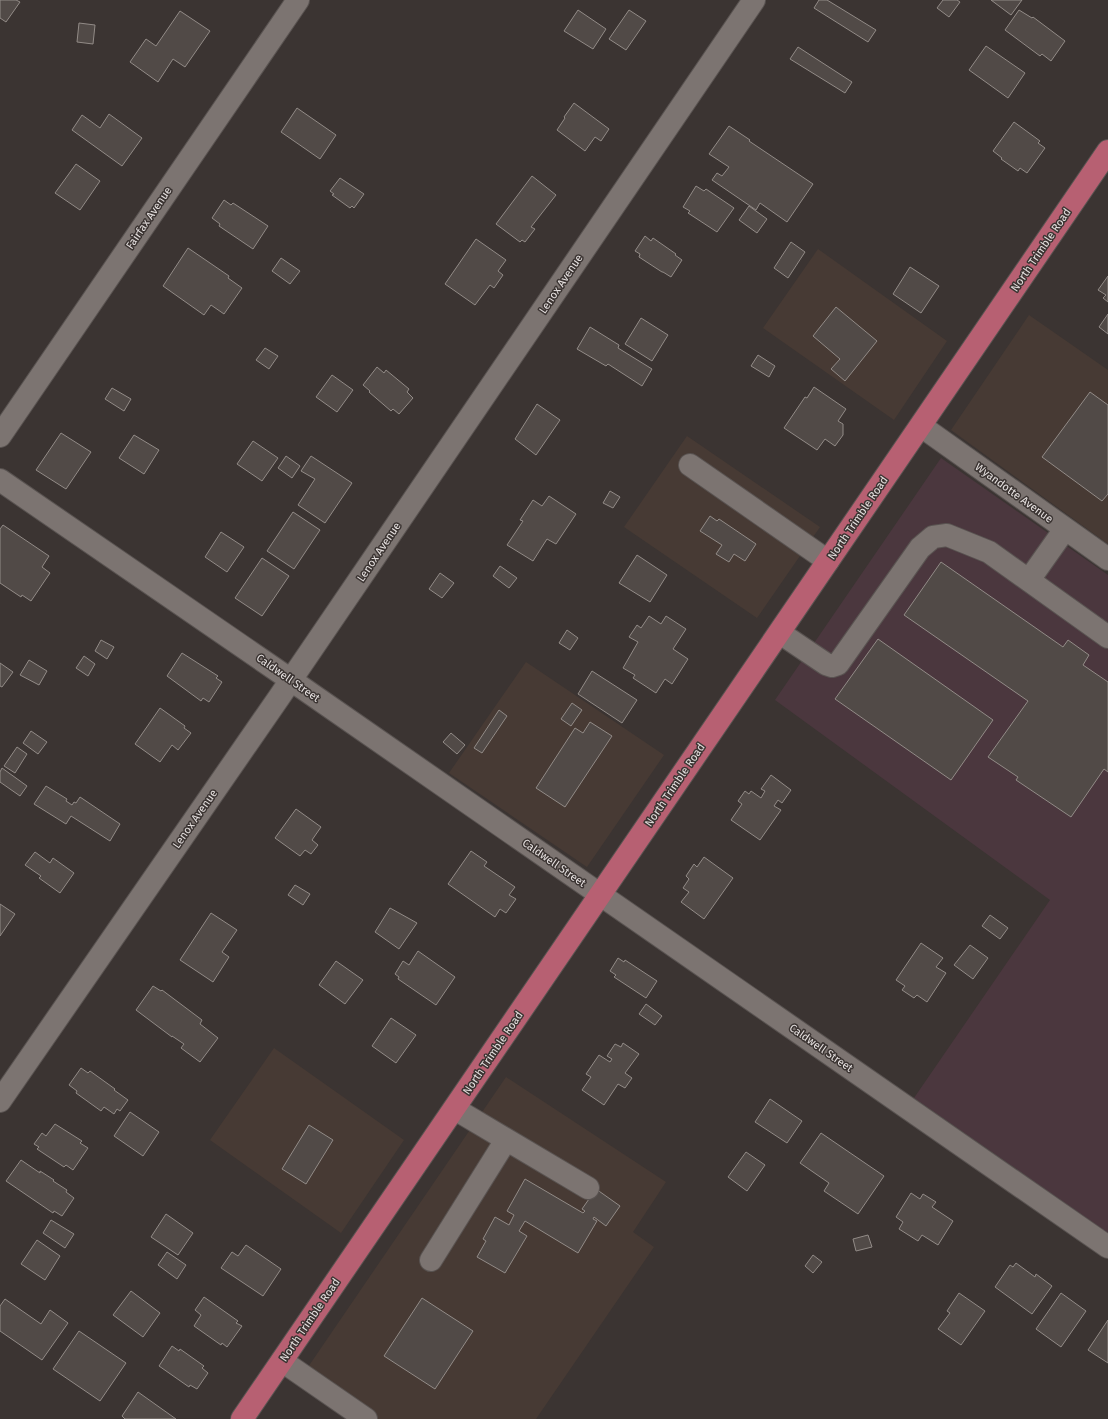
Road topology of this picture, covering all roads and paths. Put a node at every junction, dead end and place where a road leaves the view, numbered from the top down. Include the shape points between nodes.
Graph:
1 (298, 0) edge
2 (754, 0) edge
3 (1108, 151) edge
4 (921, 426) junction
5 (0, 436) edge
6 (690, 465) dead end
7 (0, 480) edge
8 (1065, 529) junction
9 (1108, 559) edge
10 (828, 561) junction
11 (1029, 580) junction
12 (780, 632) junction
13 (1108, 637) edge
14 (291, 680) junction
15 (600, 895) junction
16 (0, 1101) edge
17 (454, 1109) junction
18 (506, 1140) junction
19 (588, 1188) dead end
20 (1108, 1247) edge
21 (431, 1260) dead end
22 (282, 1361) junction
23 (242, 1419) edge
24 (366, 1419) edge

1 - 5 street, Fairfax Avenue
2 - 14 street, Lenox Avenue
3 - 4 main road, North Trimble Road
4 - 8 street, Wyandotte Avenue
4 - 10 main road, North Trimble Road
6 - 10 street
7 - 14 street, Caldwell Street
8 - 9 street, Wyandotte Avenue
8 - 11 street
10 - 12 main road, North Trimble Road
11 - 12 street via 989,552 947,535 933,537 920,548 838,664 826,664
11 - 13 street
12 - 15 main road, North Trimble Road
14 - 15 street, Caldwell Street
14 - 16 street, Lenox Avenue
15 - 17 main road, North Trimble Road
15 - 20 street, Caldwell Street
17 - 18 street
17 - 22 main road, North Trimble Road
18 - 19 street
18 - 21 street
22 - 23 main road, North Trimble Road
22 - 24 street

